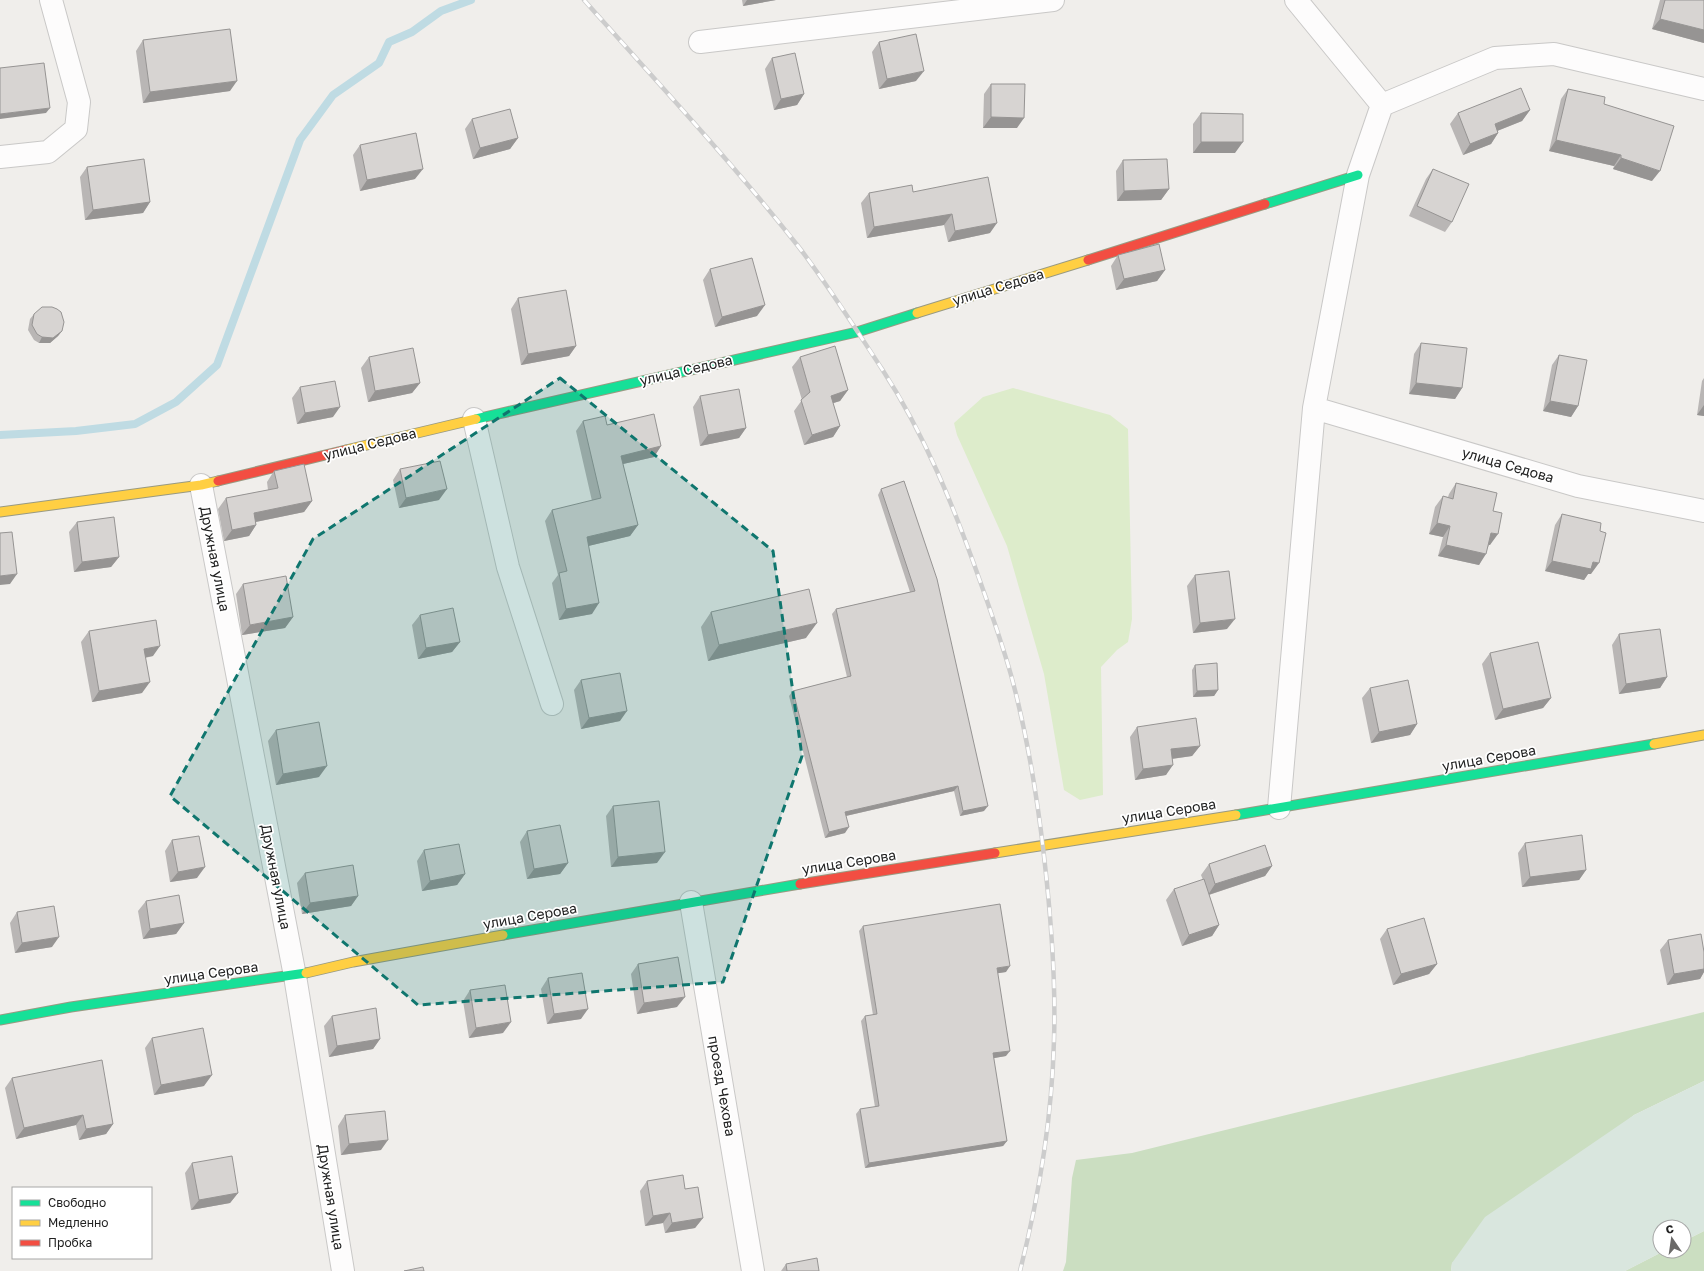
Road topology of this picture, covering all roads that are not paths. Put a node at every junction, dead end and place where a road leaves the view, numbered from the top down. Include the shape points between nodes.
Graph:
1 (51, 0) edge
2 (1053, 0) edge
3 (1296, 0) edge
4 (700, 42) dead end
5 (1704, 89) edge
6 (1382, 105) junction
7 (0, 157) edge
8 (1358, 175) junction
9 (1314, 408) junction
10 (474, 419) junction
11 (201, 485) junction
12 (1704, 511) edge
13 (0, 512) edge
14 (552, 704) dead end
15 (1704, 735) edge
16 (1279, 808) junction
17 (691, 902) junction
18 (295, 976) junction
19 (0, 1020) edge
20 (343, 1271) edge
21 (753, 1271) edge

1 - 7 street via 79,102 76,129 48,152
2 - 4 street
3 - 6 street
5 - 6 street via 1554,54 1495,58
6 - 8 street
8 - 9 street
8 - 10 street, улица Седова via 857,332
9 - 12 street, улица Седова via 1578,486
9 - 16 street
10 - 11 street, улица Седова
10 - 14 street via 508,567
11 - 13 street, улица Седова
11 - 18 street, Дружная улица
15 - 16 street, улица Серова
16 - 17 street, улица Серова
17 - 18 street, улица Серова via 353,962
17 - 21 street, проезд Чехова
18 - 19 street, улица Серова via 70,1007
18 - 20 street, Дружная улица

